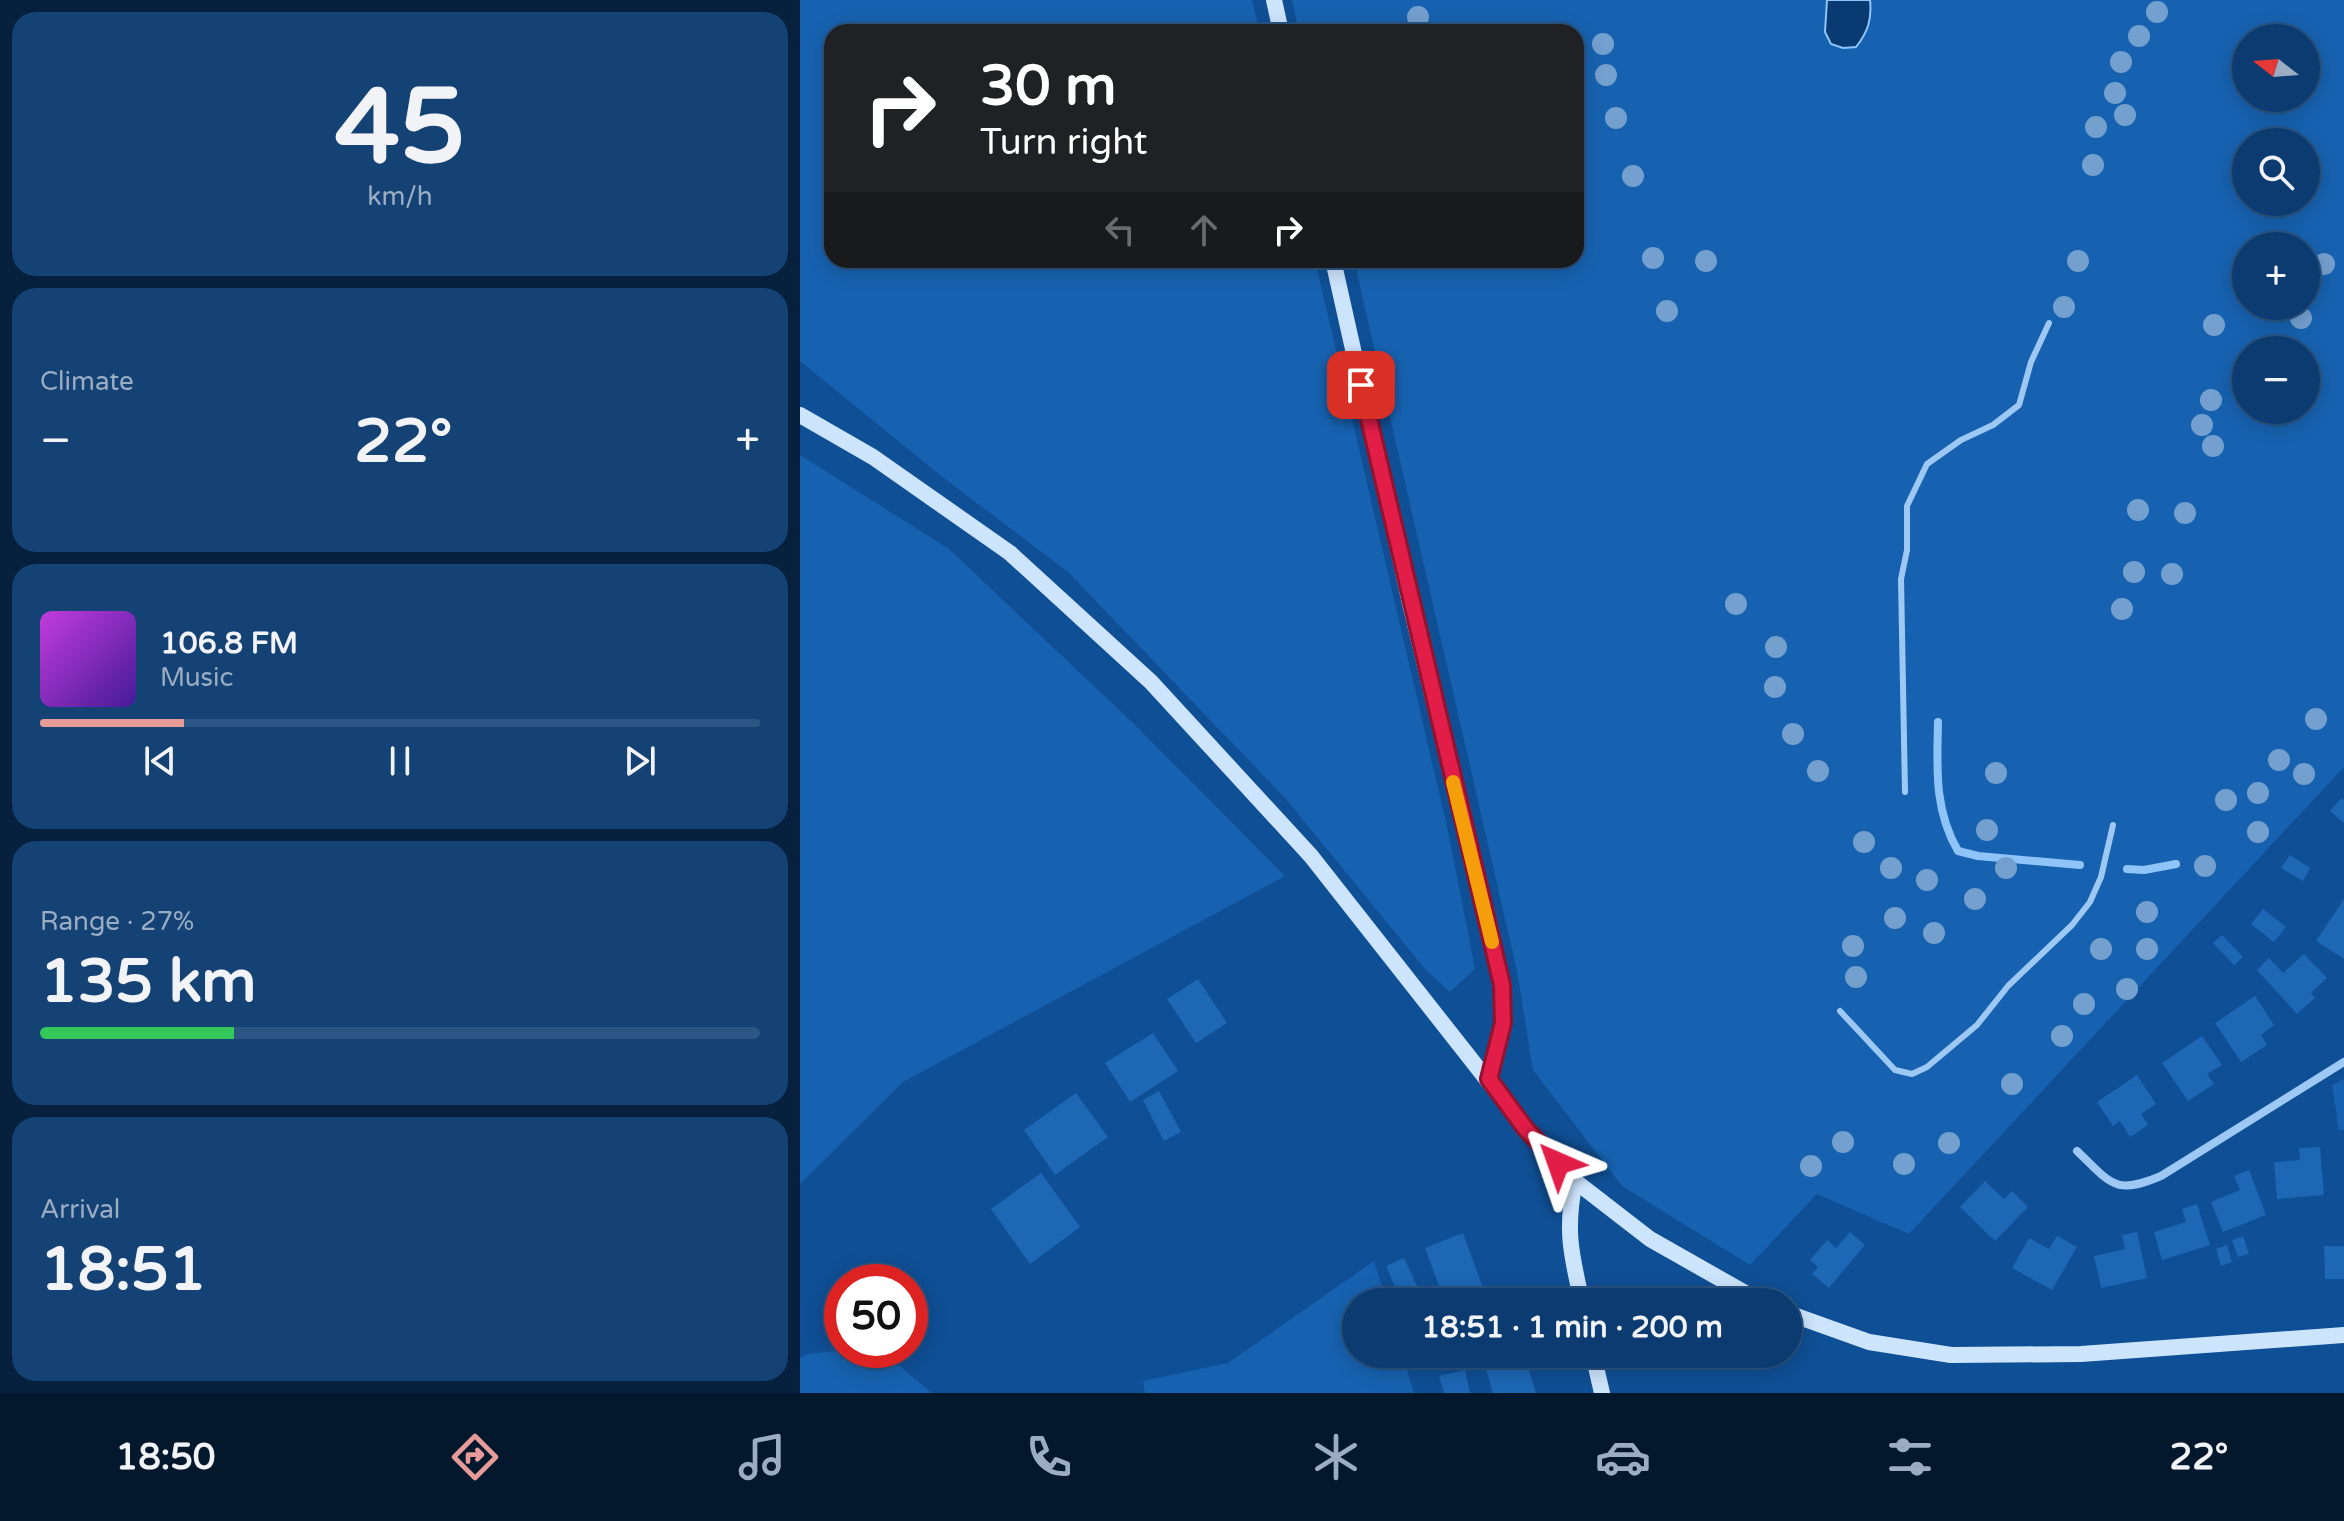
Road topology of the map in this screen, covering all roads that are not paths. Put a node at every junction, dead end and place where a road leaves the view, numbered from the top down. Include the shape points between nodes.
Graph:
1 (1274, 0) edge
2 (1279, 24) edge
3 (1335, 268) edge
4 (2049, 323) dead end
5 (800, 415) edge
6 (1905, 792) dead end
7 (2113, 825) dead end
8 (1840, 1011) dead end
9 (2344, 1062) edge
10 (1489, 1079) junction
11 (2077, 1151) dead end
12 (1575, 1181) junction
13 (1579, 1288) edge
14 (1736, 1288) edge
15 (1802, 1318) edge
16 (2344, 1335) edge
17 (1596, 1368) edge
18 (1602, 1393) edge

1 - 2 main road
3 - 10 main road via 1502,985 1503,1023
4 - 6 lane via 2019,405 1927,464 1907,506 1901,579
5 - 10 main road via 873,457 1010,553 1151,682 1311,856
7 - 8 lane via 2101,877 2081,914 2008,986 1977,1025 1927,1067 1912,1074 1895,1070
9 - 11 street via 2137,1186 2116,1185
10 - 12 main road via 1525,1128
12 - 13 main road via 1568,1212
12 - 14 main road via 1650,1239
15 - 16 main road via 1869,1342 1995,1357
17 - 18 main road

